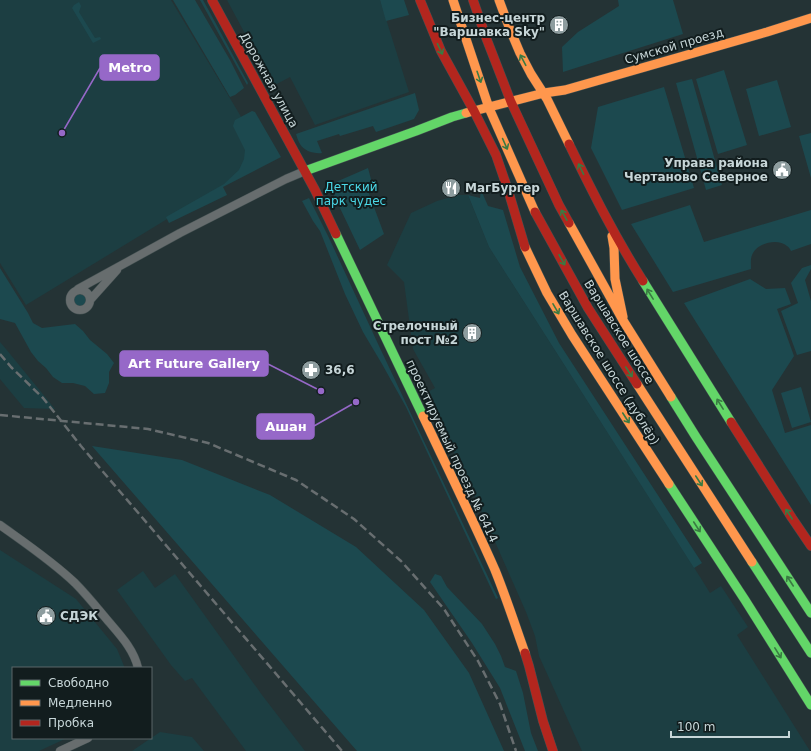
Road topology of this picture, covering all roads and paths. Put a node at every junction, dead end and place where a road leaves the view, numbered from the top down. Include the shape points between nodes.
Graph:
1 (212, 0) edge
2 (420, 0) edge
3 (453, 0) edge
4 (473, 0) edge
5 (499, 0) edge
6 (811, 18) edge
7 (544, 93) junction
8 (511, 102) junction
9 (489, 108) junction
10 (474, 112) junction
11 (305, 171) junction
12 (611, 229) junction
13 (121, 265) junction
14 (78, 289) junction
15 (91, 299) junction
16 (624, 322) junction
17 (0, 525) edge
18 (811, 546) edge
19 (811, 613) edge
20 (811, 653) edge
21 (138, 667) edge
22 (811, 705) edge
23 (86, 739) edge
24 (60, 751) edge
25 (553, 751) edge

1 - 11 main road, Дорожная улица
2 -> 10 main road, Варшавское шоссе (дублёр) via 441,51
3 -> 9 main road, Варшавское шоссе
4 - 8 main road, Варшавское шоссе
7 -> 5 main road via 518,50
6 - 7 main road, Сумской проезд via 565,90
7 - 8 main road, Сумской проезд
12 -> 7 main road
8 - 9 main road, Сумской проезд
16 -> 8 main road, Варшавское шоссе via 559,205
9 - 10 main road, Сумской проезд
9 -> 20 main road, Варшавское шоссе via 536,214 588,308
10 - 11 main road, Сумской проезд via 452,117
10 -> 22 main road, Варшавское шоссе (дублёр) via 496,155 524,244 547,293
11 - 13 street
11 - 25 main road, проектируемый проезд № 6414 via 458,488 495,571 529,666
12 - 16 main road via 615,279
18 -> 12 main road
13 - 14 street
13 - 15 street
14 - 15 street via 88,292
14 - 15 street via 70,299 74,308 87,308
19 -> 16 main road, Варшавское шоссе
17 - 21 street via 82,591 126,644 135,657
23 - 24 street

